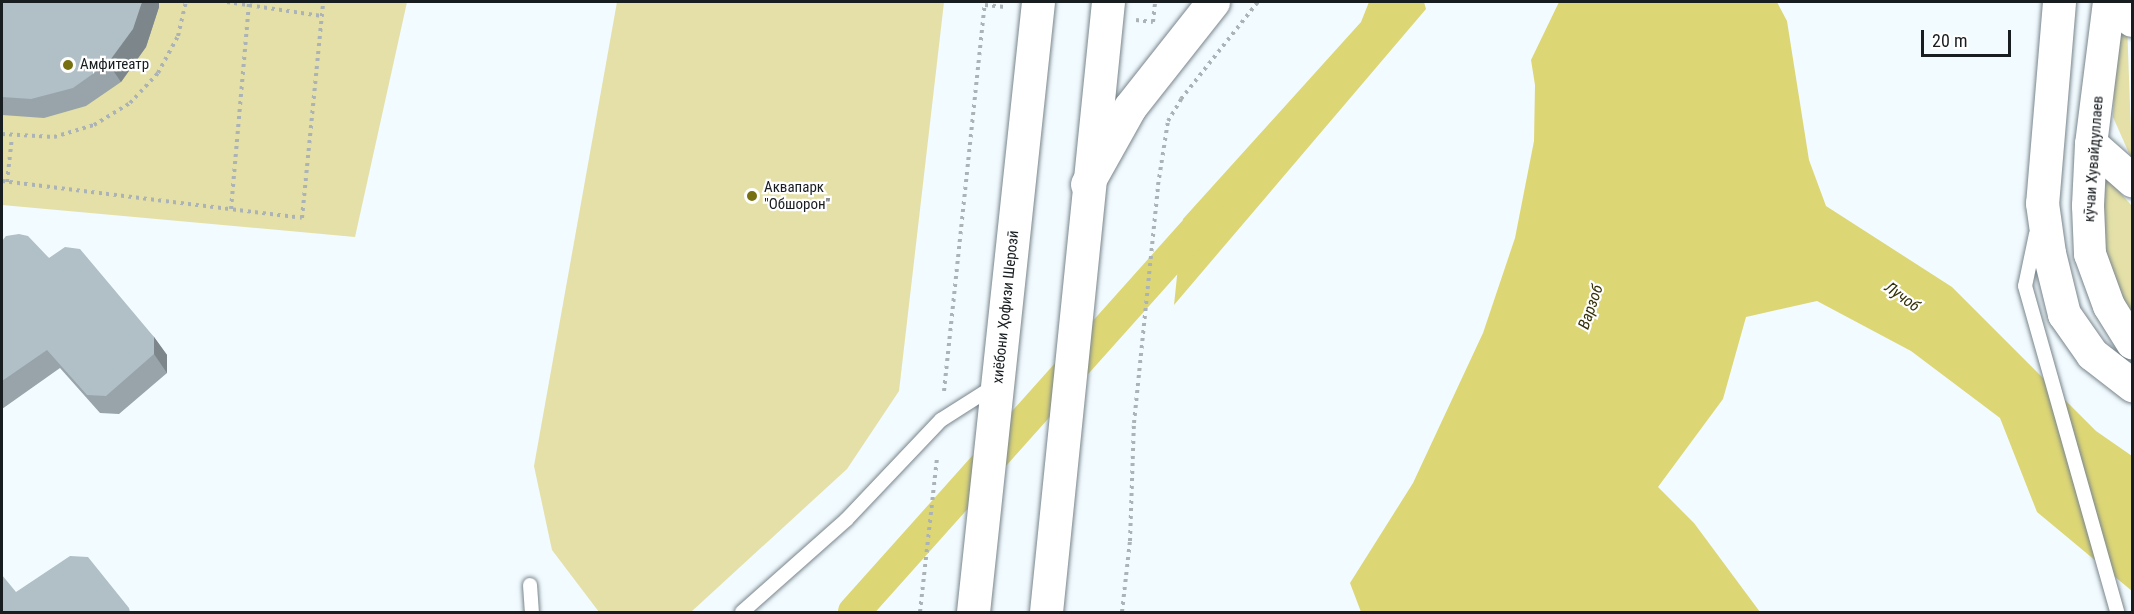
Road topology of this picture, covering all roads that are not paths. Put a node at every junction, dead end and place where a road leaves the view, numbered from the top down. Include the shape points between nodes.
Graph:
1 (1038, 2) edge
2 (1213, 2) edge
3 (2059, 2) edge
4 (2109, 2) edge
5 (2130, 2) edge
6 (1120, 11) edge
7 (2133, 21) edge
8 (2091, 144) junction
9 (2133, 180) edge
10 (1087, 184) junction
11 (2042, 202) junction
12 (2133, 342) edge
13 (998, 384) junction
14 (2133, 385) edge
15 (530, 585) dead end
16 (532, 612) edge
17 (742, 612) edge
18 (973, 612) edge
19 (1046, 612) edge
20 (2117, 612) edge

1 - 13 main road, хиёбони Ҳофизи Шерозӣ
2 - 10 main road via 1130,107
3 - 11 main road
4 - 8 street, кӯчаи Хувайдуллаев
5 - 7 street
6 - 10 main road
8 - 9 main road
8 - 12 street, кӯчаи Хувайдуллаев via 2090,254 2109,306
10 - 19 main road
11 - 14 main road via 2064,314 2092,354
11 - 20 lane via 2025,286
13 - 17 lane via 941,420 846,520
13 - 18 main road, хиёбони Ҳофизи Шерозӣ
15 - 16 lane

